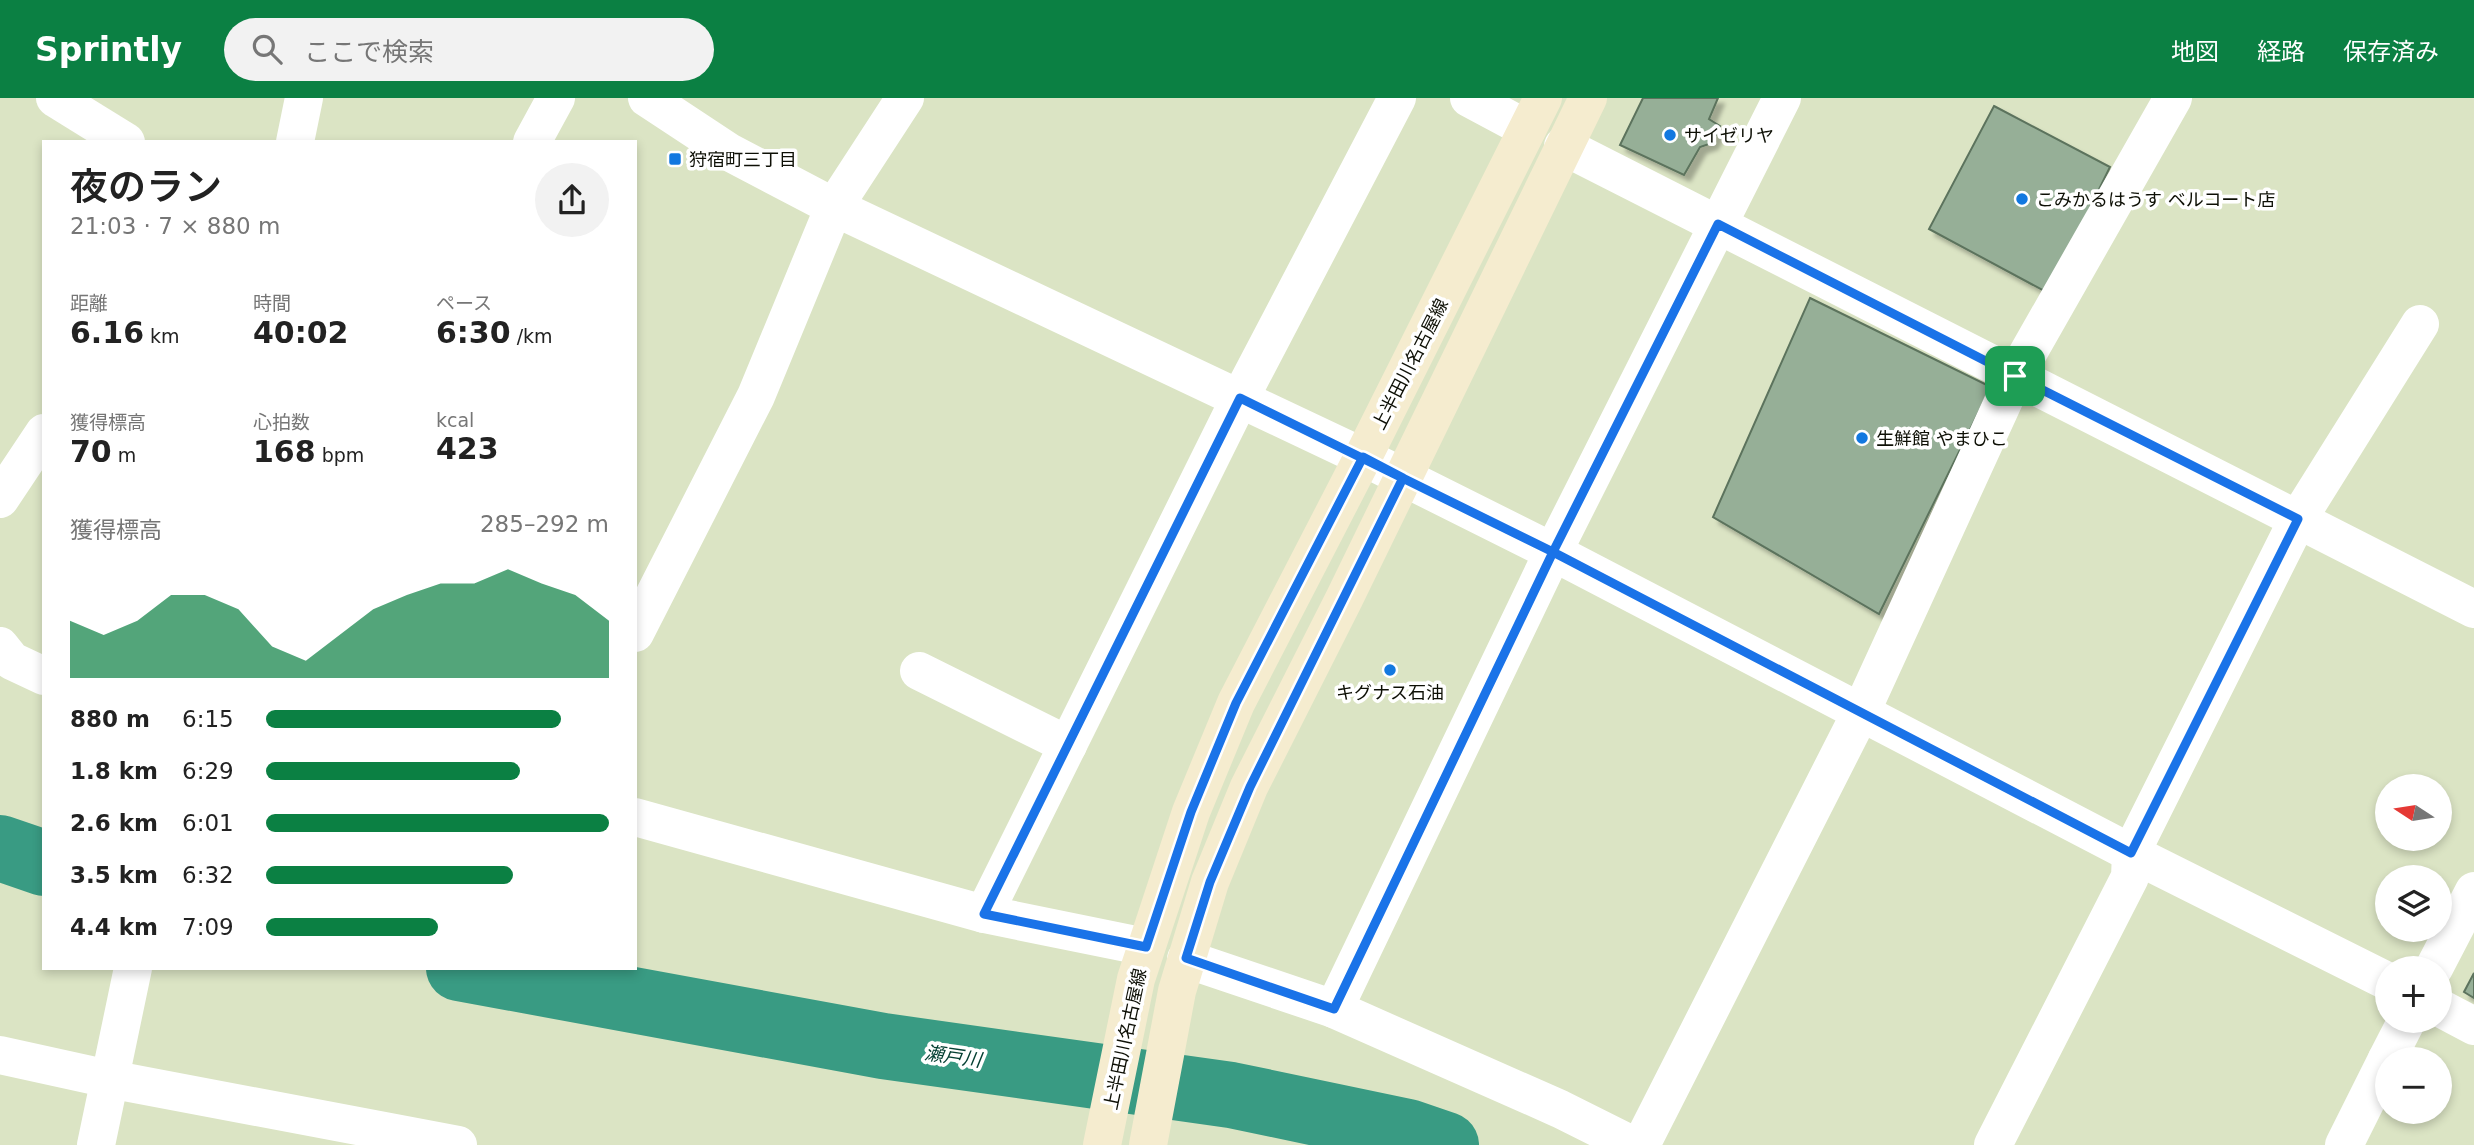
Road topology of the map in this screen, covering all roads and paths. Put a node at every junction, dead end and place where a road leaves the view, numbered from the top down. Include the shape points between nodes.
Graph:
1 (55, 98) edge
2 (304, 98) edge
3 (556, 98) edge
4 (648, 98) edge
5 (905, 98) edge
6 (1397, 98) edge
7 (1469, 98) edge
8 (1588, 98) edge
9 (1782, 98) edge
10 (2173, 98) edge
11 (1535, 114) edge
12 (123, 140) edge
13 (295, 140) edge
14 (534, 140) edge
15 (1563, 146) junction
16 (834, 207) junction
17 (1718, 224) junction
18 (2420, 324) dead end
19 (2015, 376) junction
20 (1240, 398) junction
21 (42, 436) edge
22 (1363, 457) junction
23 (1403, 478) junction
24 (0, 499) edge
25 (2298, 519) junction
26 (1553, 552) junction
27 (2474, 609) edge
28 (637, 629) edge
29 (0, 646) edge
30 (919, 671) dead end
31 (42, 675) edge
32 (1861, 712) junction
33 (1068, 745) junction
34 (637, 818) edge
35 (2131, 853) junction
36 (2474, 891) edge
37 (984, 914) junction
38 (2440, 956) edge
39 (1141, 963) junction
40 (133, 970) edge
41 (1182, 975) junction
42 (2375, 975) edge
43 (1334, 1009) junction
44 (2452, 1014) edge
45 (2474, 1026) edge
46 (0, 1055) edge
47 (108, 1079) junction
48 (2375, 1083) edge
49 (96, 1145) edge
50 (458, 1145) edge
51 (1102, 1145) edge
52 (1148, 1145) edge
53 (1632, 1145) edge
54 (1640, 1145) edge
55 (1993, 1145) edge
56 (2344, 1145) edge

1 - 12 street
2 - 13 street
3 - 14 street
4 - 16 street via 729,152
5 - 16 street
6 - 20 street
7 - 11 street
8 - 15 main road
9 - 17 street
10 - 19 street
11 - 22 main road, 上半田川名古屋線
15 - 17 street
15 - 23 main road
16 - 20 street
16 - 28 street via 756,396
17 - 19 street
17 - 26 street
18 - 25 street
19 - 25 street
19 - 32 street
20 - 22 street
20 - 33 street
21 - 24 street
22 - 23 street
22 - 39 main road, 上半田川名古屋線 via 1236,703 1191,812
23 - 26 street
23 - 41 main road via 1250,787 1210,882
25 - 27 street
25 - 35 street
26 - 32 street
26 - 43 street
29 - 31 street via 12,661
30 - 33 street
32 - 35 street
32 - 54 street
33 - 37 street
34 - 37 street
35 - 42 street
35 - 55 street via 2130,877
36 - 38 street
37 - 39 street
39 - 51 main road, 上半田川名古屋線
40 - 47 street
41 - 43 street
41 - 52 main road
43 - 53 street
44 - 45 street
46 - 47 street
47 - 49 street
47 - 50 street
48 - 56 street

